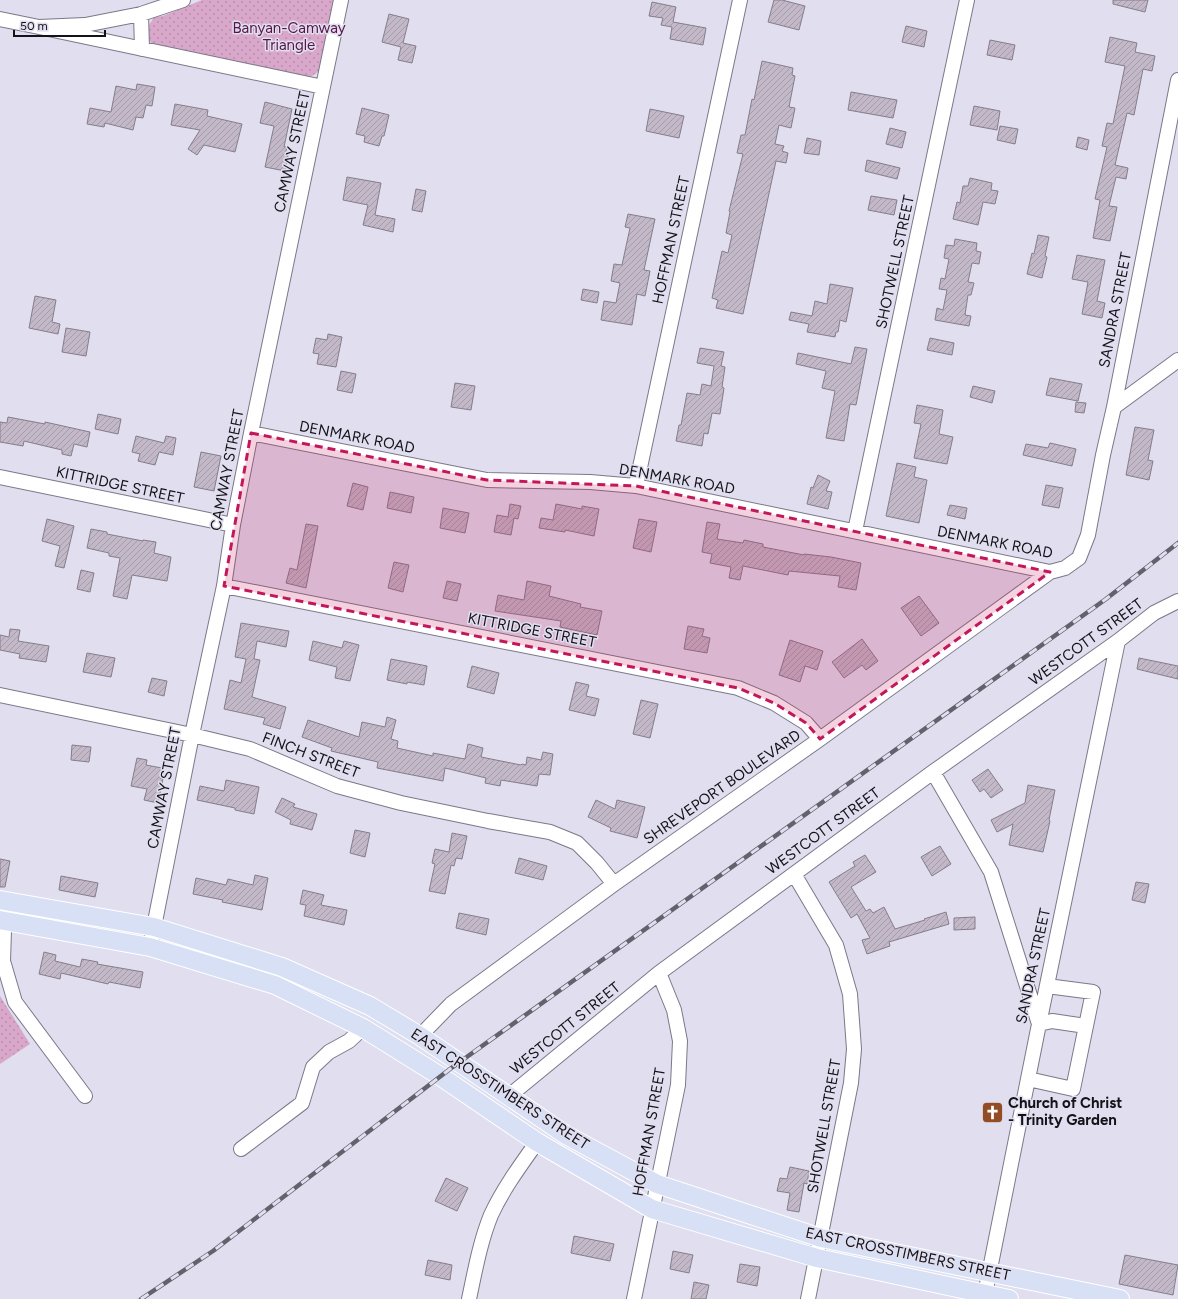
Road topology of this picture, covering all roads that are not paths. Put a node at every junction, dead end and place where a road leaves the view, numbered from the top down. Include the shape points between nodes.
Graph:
1 (183, 0) edge
2 (341, 0) edge
3 (740, 0) edge
4 (967, 0) edge
5 (141, 14) junction
6 (0, 19) edge
7 (39, 27) junction
8 (142, 49) junction
9 (1178, 80) edge
10 (323, 87) junction
11 (1178, 360) edge
12 (1114, 407) junction
13 (251, 434) junction
14 (0, 477) edge
15 (636, 486) junction
16 (233, 525) junction
17 (855, 531) junction
18 (1083, 547) joint
19 (1050, 572) junction
20 (224, 586) junction
21 (1172, 603) edge
22 (1118, 641) junction
23 (0, 695) edge
24 (192, 735) junction
25 (820, 739) junction
26 (933, 772) junction
27 (794, 874) junction
28 (614, 884) junction
29 (2, 901) edge
30 (2, 920) edge
31 (154, 927) junction
32 (150, 947) junction
33 (659, 973) junction
34 (1047, 986) junction
35 (1039, 1024) junction
36 (1086, 1026) junction
37 (363, 1028) junction
38 (420, 1036) junction
39 (1028, 1079) junction
40 (85, 1096) dead end
41 (509, 1096) junction
42 (537, 1142) junction
43 (242, 1149) dead end
44 (657, 1184) junction
45 (652, 1209) junction
46 (821, 1238) junction
47 (817, 1258) junction
48 (990, 1272) junction
49 (985, 1297) edge
50 (469, 1299) edge
51 (634, 1299) edge
52 (808, 1299) edge
53 (1009, 1299) edge
54 (1120, 1299) edge

1 - 5 street
2 - 10 street, CAMWAY STREET
3 - 15 street, HOFFMAN STREET
4 - 17 street, SHOTWELL STREET
5 - 7 street via 85,26
5 - 8 street
6 - 7 street
7 - 8 street
8 - 10 street
9 - 12 street, SANDRA STREET
10 - 13 street, CAMWAY STREET
11 - 12 street
12 - 18 street, SANDRA STREET via 1088,535
13 - 15 street, DENMARK ROAD via 487,480 590,482
13 - 16 street, CAMWAY STREET
14 - 16 street, KITTRIDGE STREET
15 - 17 street, DENMARK ROAD
16 - 20 street, CAMWAY STREET
17 - 19 street, DENMARK ROAD
18 - 19 street, DENMARK ROAD via 1079,558 1064,568
19 - 25 street, SHREVEPORT BOULEVARD
20 - 24 street, CAMWAY STREET
20 - 25 street, KITTRIDGE STREET via 738,688 774,703 806,723
21 - 22 street, WESTCOTT STREET via 1154,613
22 - 26 street, WESTCOTT STREET
22 - 34 street, SANDRA STREET
23 - 24 street, FINCH STREET
24 - 28 street, FINCH STREET via 250,749 351,790 401,803 550,832 578,843
24 - 31 street, CAMWAY STREET
25 - 28 street, SHREVEPORT BOULEVARD
26 - 27 street, WESTCOTT STREET
26 - 35 street via 991,872
27 - 33 street, WESTCOTT STREET
27 - 46 street, SHOTWELL STREET via 836,945 850,994 854,1049 851,1083
28 - 38 street, SHREVEPORT BOULEVARD via 450,1004
29 - 30 street
29 - 31 main road, EAST CROSSTIMBERS STREET
30 - 32 main road, EAST CROSSTIMBERS STREET
30 - 40 street via 3,961 15,1002
31 - 32 street, CAMWAY STREET
31 - 38 main road, EAST CROSSTIMBERS STREET via 282,967 370,1006
32 - 37 main road, EAST CROSSTIMBERS STREET via 275,985
33 - 41 street, WESTCOTT STREET
33 - 44 street, HOFFMAN STREET via 674,1010 680,1041 678,1085
34 - 35 street, SANDRA STREET
34 - 36 street via 1093,992
35 - 36 street via 1052,1021
35 - 39 street, SANDRA STREET
36 - 39 street via 1073,1089
37 - 42 main road, EAST CROSSTIMBERS STREET via 440,1076
37 - 43 street via 313,1067 302,1104
38 - 41 main road, EAST CROSSTIMBERS STREET
39 - 48 street, SANDRA STREET
41 - 44 main road, EAST CROSSTIMBERS STREET via 566,1134
42 - 45 main road, EAST CROSSTIMBERS STREET
42 - 50 street via 510,1180 491,1216 477,1258
44 - 45 street, HOFFMAN STREET
44 - 46 main road, EAST CROSSTIMBERS STREET
45 - 47 main road, EAST CROSSTIMBERS STREET
45 - 51 street, HOFFMAN STREET
46 - 47 street, SHOTWELL STREET
46 - 48 main road, EAST CROSSTIMBERS STREET
47 - 49 main road, EAST CROSSTIMBERS STREET
47 - 52 street, SHOTWELL STREET
48 - 49 street, SANDRA STREET
48 - 54 main road, EAST CROSSTIMBERS STREET
49 - 53 main road, EAST CROSSTIMBERS STREET

